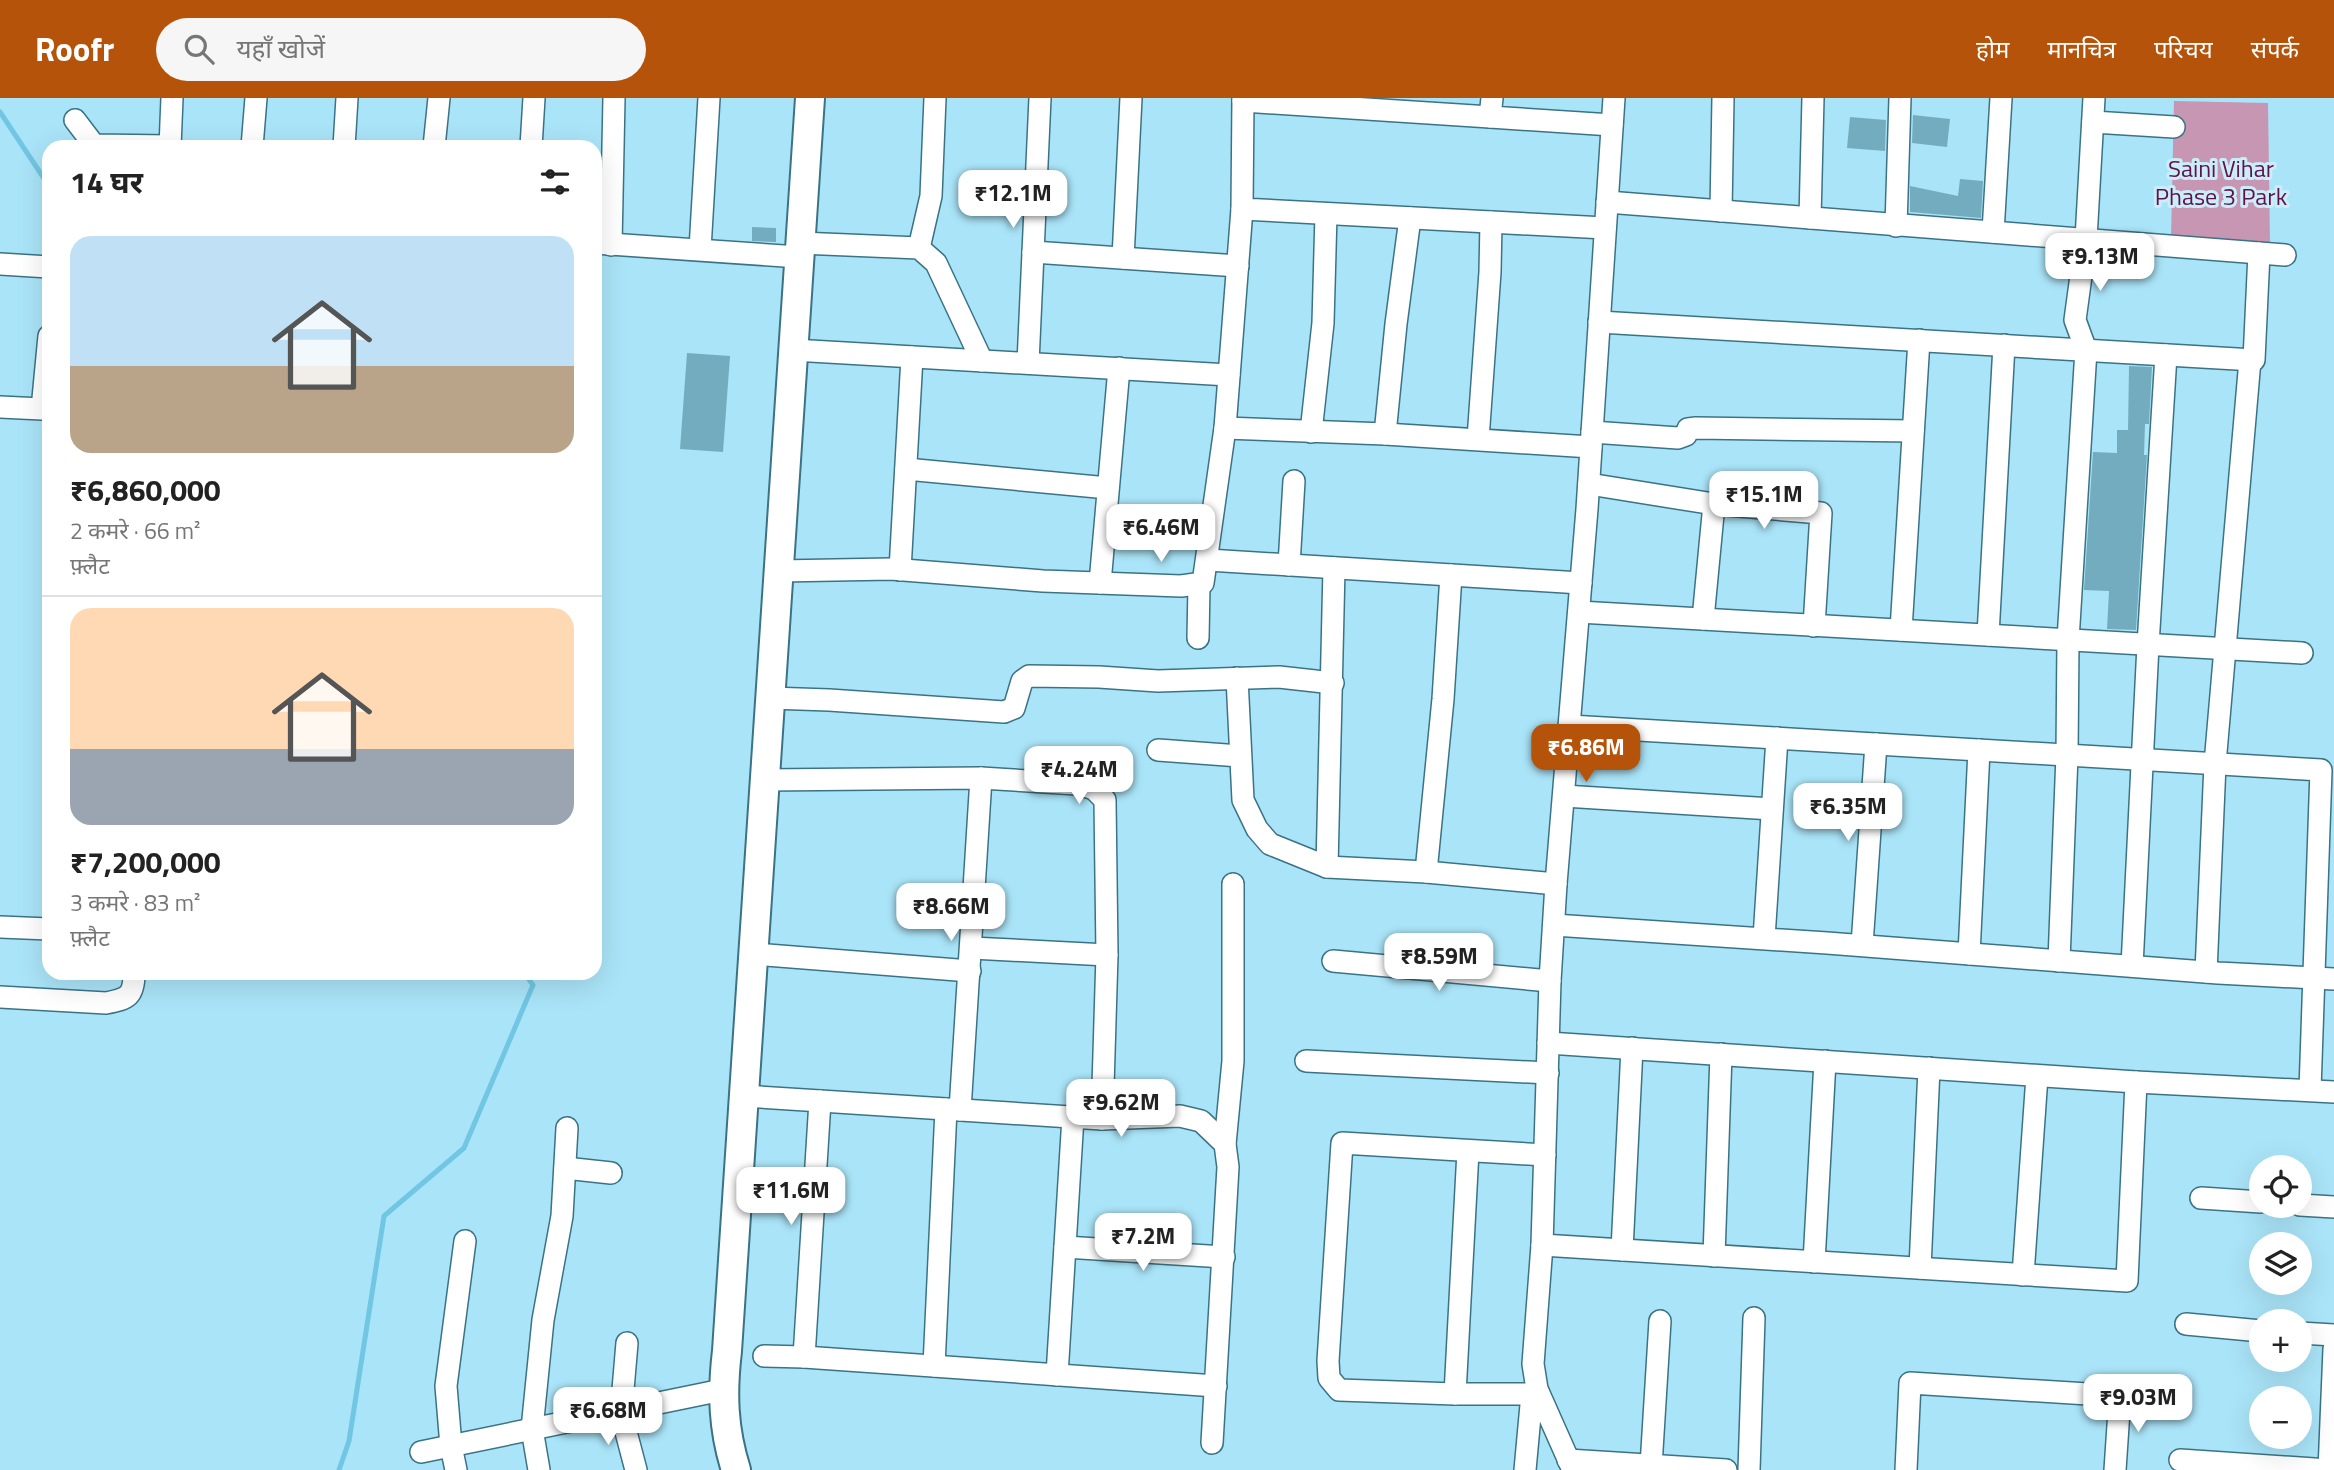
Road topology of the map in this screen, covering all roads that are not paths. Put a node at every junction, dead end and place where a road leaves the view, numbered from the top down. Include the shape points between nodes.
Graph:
1 (172, 98) edge
2 (256, 98) edge
3 (347, 98) edge
4 (439, 98) edge
5 (534, 98) edge
6 (614, 98) edge
7 (709, 98) edge
8 (810, 98) edge
9 (935, 98) edge
10 (1040, 98) edge
11 (1131, 98) edge
12 (1614, 98) edge
13 (1723, 98) edge
14 (1813, 98) edge
15 (1900, 98) edge
16 (2001, 98) edge
17 (2094, 98) edge
18 (1243, 100) edge
19 (1322, 102) edge
20 (1403, 105) edge
21 (1491, 108) edge
22 (75, 120) dead end
23 (2093, 122) junction
24 (1612, 125) junction
25 (2174, 127) dead end
26 (90, 140) edge
27 (170, 140) edge
28 (252, 140) edge
29 (344, 140) edge
30 (435, 140) edge
31 (531, 140) edge
32 (1607, 202) junction
33 (1242, 209) junction
34 (1721, 211) junction
35 (1326, 214) junction
36 (1410, 218) junction
37 (1810, 218) junction
38 (1491, 222) junction
39 (1896, 226) junction
40 (1605, 228) junction
41 (1993, 232) junction
42 (2086, 239) junction
43 (603, 244) edge
44 (919, 248) junction
45 (700, 249) junction
46 (800, 250) junction
47 (1033, 252) junction
48 (2259, 253) junction
49 (2285, 255) dead end
50 (1123, 258) junction
51 (0, 264) edge
52 (1238, 266) junction
53 (42, 267) edge
54 (1599, 322) junction
55 (1919, 340) junction
56 (2004, 345) junction
57 (793, 350) junction
58 (2087, 350) junction
59 (2166, 355) junction
60 (912, 357) junction
61 (2250, 360) junction
62 (982, 361) junction
63 (1028, 363) junction
64 (1119, 368) junction
65 (1229, 374) junction
66 (0, 407) edge
67 (42, 410) edge
68 (1225, 428) junction
69 (1913, 431) junction
70 (1311, 432) junction
71 (1385, 434) junction
72 (1478, 439) junction
73 (1591, 439) junction
74 (906, 469) junction
75 (1294, 481) dead end
76 (1589, 484) junction
77 (1108, 488) junction
78 (1714, 505) junction
79 (1208, 560) junction
80 (1289, 565) junction
81 (1334, 568) junction
82 (900, 570) junction
83 (779, 571) junction
84 (1451, 575) junction
85 (1100, 583) junction
86 (1581, 583) junction
87 (1199, 585) junction
88 (1579, 612) junction
89 (1703, 619) junction
90 (1814, 625) junction
91 (1901, 630) junction
92 (1988, 635) junction
93 (1198, 638) dead end
94 (2068, 640) junction
95 (2148, 645) junction
96 (2224, 649) junction
97 (2302, 653) dead end
98 (1237, 678) junction
99 (1333, 683) junction
100 (770, 698) junction
101 (1570, 726) junction
102 (1777, 738) junction
103 (1876, 744) junction
104 (1158, 750) dead end
105 (1979, 750) junction
106 (2067, 755) junction
107 (1240, 756) junction
108 (2143, 760) junction
109 (2215, 764) junction
110 (981, 778) junction
111 (765, 780) junction
112 (1564, 796) junction
113 (1772, 809) junction
114 (2327, 823) edge
115 (1327, 867) junction
116 (1426, 872) junction
117 (1233, 884) dead end
118 (1556, 884) junction
119 (1554, 925) junction
120 (0, 927) edge
121 (42, 929) edge
122 (1764, 938) junction
123 (1862, 945) junction
124 (972, 948) junction
125 (754, 954) junction
126 (1969, 954) junction
127 (1107, 955) junction
128 (1333, 961) dead end
129 (2059, 961) junction
130 (2132, 967) junction
131 (970, 971) junction
132 (2206, 972) junction
133 (2324, 979) edge
134 (134, 980) edge
135 (1550, 981) junction
136 (0, 997) edge
137 (1548, 1043) junction
138 (1632, 1048) junction
139 (1721, 1054) junction
140 (1306, 1061) dead end
141 (1825, 1061) junction
142 (1929, 1068) junction
143 (1548, 1073) junction
144 (2037, 1076) junction
145 (2136, 1082) junction
146 (2309, 1090) junction
147 (2334, 1092) edge
148 (744, 1096) junction
149 (820, 1101) junction
150 (953, 1109) junction
151 (1073, 1117) junction
152 (1102, 1119) junction
153 (567, 1128) dead end
154 (1225, 1144) junction
155 (1468, 1151) junction
156 (1545, 1155) junction
157 (565, 1168) junction
158 (611, 1173) dead end
159 (2201, 1198) dead end
160 (2249, 1201) edge
161 (2312, 1206) edge
162 (2334, 1207) edge
163 (465, 1241) dead end
164 (1542, 1245) junction
165 (1065, 1247) junction
166 (1622, 1250) junction
167 (1714, 1256) junction
168 (1224, 1257) junction
169 (1814, 1262) junction
170 (1920, 1268) junction
171 (2023, 1275) junction
172 (1754, 1318) dead end
173 (1660, 1321) dead end
174 (2186, 1324) dead end
175 (2249, 1330) edge
176 (2312, 1334) edge
177 (2334, 1335) edge
178 (626, 1343) dead end
179 (2334, 1349) edge
180 (764, 1356) dead end
181 (804, 1357) junction
182 (934, 1366) junction
183 (1057, 1375) junction
184 (1216, 1386) junction
185 (722, 1390) junction
186 (1454, 1394) junction
187 (1536, 1394) junction
188 (621, 1413) junction
189 (2333, 1415) edge
190 (532, 1429) junction
191 (1212, 1443) dead end
192 (450, 1446) junction
193 (421, 1452) dead end
194 (2180, 1460) dead end
195 (1571, 1465) edge
196 (1651, 1466) junction
197 (2226, 1466) edge
198 (456, 1470) edge
199 (539, 1470) edge
200 (636, 1470) edge
201 (736, 1470) edge
202 (1525, 1470) edge
203 (1726, 1470) edge
204 (1749, 1470) edge
205 (1906, 1470) edge
206 (2115, 1470) edge
207 (2329, 1470) edge

1 - 27 street
2 - 28 street
3 - 29 street
4 - 30 street
5 - 31 street
6 - 43 street
7 - 45 street
8 - 46 street
9 - 44 street via 931,196
10 - 47 street
11 - 50 street
12 - 24 street
13 - 34 street
14 - 37 street
15 - 39 street
16 - 41 street
17 - 23 street
18 - 19 street
18 - 33 street
19 - 20 street
20 - 21 street
21 - 24 street
22 - 26 street
23 - 25 street
23 - 42 street
24 - 32 street
32 - 34 street
32 - 40 street
33 - 35 street
33 - 52 street
34 - 37 street
35 - 36 street
35 - 70 street via 1323,323
36 - 38 street
36 - 71 street
37 - 39 street
38 - 40 street
38 - 72 street
39 - 41 street
40 - 54 street
41 - 42 street
42 - 48 street
42 - 58 street via 2074,320
43 - 45 street
44 - 46 street
44 - 62 street via 936,263
45 - 46 street
46 - 57 street
47 - 50 street
47 - 63 street
48 - 49 street
48 - 61 street via 2254,360
50 - 52 street
51 - 53 street
52 - 65 street
54 - 55 street
54 - 73 street
55 - 56 street
55 - 69 street
56 - 58 street
56 - 92 street
57 - 60 street
57 - 83 street
58 - 59 street
58 - 94 street
59 - 61 street
59 - 95 street
60 - 62 street
60 - 74 street
61 - 96 street
62 - 63 street
63 - 64 street
64 - 65 street
64 - 77 street
65 - 68 street
66 - 67 street
68 - 70 street
68 - 79 street
69 - 73 street via 1696,428 1678,438
69 - 91 street
70 - 71 street
71 - 72 street
72 - 73 street
73 - 76 street
74 - 77 street
74 - 82 street
75 - 80 street
76 - 78 street
76 - 86 street
77 - 85 street
78 - 89 street
78 - 90 street via 1821,513
79 - 80 street
79 - 87 street via 1205,579
80 - 81 street
81 - 84 street
81 - 99 street
82 - 83 street
82 - 85 street
83 - 100 street
84 - 86 street
84 - 116 street
85 - 87 street
86 - 88 street
87 - 93 street
88 - 89 street
88 - 101 street
89 - 90 street
90 - 91 street
91 - 92 street
92 - 94 street
94 - 95 street
94 - 106 street
95 - 96 street
95 - 108 street
96 - 97 street
96 - 109 street
98 - 99 street
98 - 100 street via 1158,681 1029,676 1022,681 1014,708 1004,712
98 - 107 street
99 - 115 street
100 - 111 street
101 - 102 street
101 - 112 street
102 - 103 street
102 - 113 street
103 - 105 street
103 - 123 street
104 - 107 street
105 - 106 street
105 - 126 street
106 - 108 street
106 - 129 street
107 - 115 street via 1243,800 1258,829 1270,844
108 - 109 street
108 - 130 street
109 - 114 street via 2321,770
109 - 132 street
110 - 111 street
110 - 124 street
110 - 127 street via 1077,784 1094,789 1105,800
111 - 125 street
112 - 113 street
112 - 118 street
113 - 122 street
114 - 133 street
115 - 116 street
116 - 118 street
117 - 154 street via 1233,1061
118 - 119 street
119 - 122 street
119 - 135 street
120 - 121 street
122 - 123 street
123 - 126 street
124 - 127 street
124 - 131 street
125 - 131 street
125 - 148 street
126 - 129 street
127 - 152 street
128 - 135 street
129 - 130 street
130 - 132 street
131 - 150 street
132 - 133 street
133 - 146 street
134 - 136 street via 130,995 106,1003
135 - 137 street
137 - 138 street
137 - 143 street
138 - 139 street
138 - 166 street
139 - 141 street
139 - 167 street
140 - 143 street
141 - 142 street
141 - 169 street
142 - 144 street
142 - 170 street
143 - 156 street
144 - 145 street
144 - 171 street
145 - 146 street
145 - 171 street via 2127,1281
146 - 147 street
148 - 149 street
148 - 185 street
149 - 150 street
149 - 181 street
150 - 151 street
150 - 182 street
151 - 152 street
151 - 165 street
152 - 154 street via 1181,1116 1201,1121
153 - 157 street
154 - 168 street
155 - 156 street
155 - 186 street
155 - 186 street via 1342,1143 1328,1361 1329,1378 1339,1390
156 - 164 street
157 - 158 street
157 - 190 street
159 - 160 street
161 - 162 street
163 - 192 street via 446,1385
164 - 166 street
164 - 187 street via 1533,1364
165 - 168 street
165 - 183 street
166 - 167 street
167 - 169 street
168 - 184 street
169 - 170 street
170 - 171 street
172 - 204 street
173 - 196 street
174 - 175 street
176 - 177 street
178 - 188 street
179 - 189 street
180 - 181 street
181 - 182 street
182 - 183 street
183 - 184 street
184 - 191 street
185 - 188 street
185 - 201 street
186 - 187 street
187 - 195 street
187 - 202 street
188 - 190 street
188 - 200 street
189 - 207 street
190 - 192 street
190 - 199 street
192 - 193 street
192 - 198 street
194 - 197 street
195 - 196 street
196 - 203 street
197 - 207 street
205 - 206 street via 1910,1383 2120,1396

